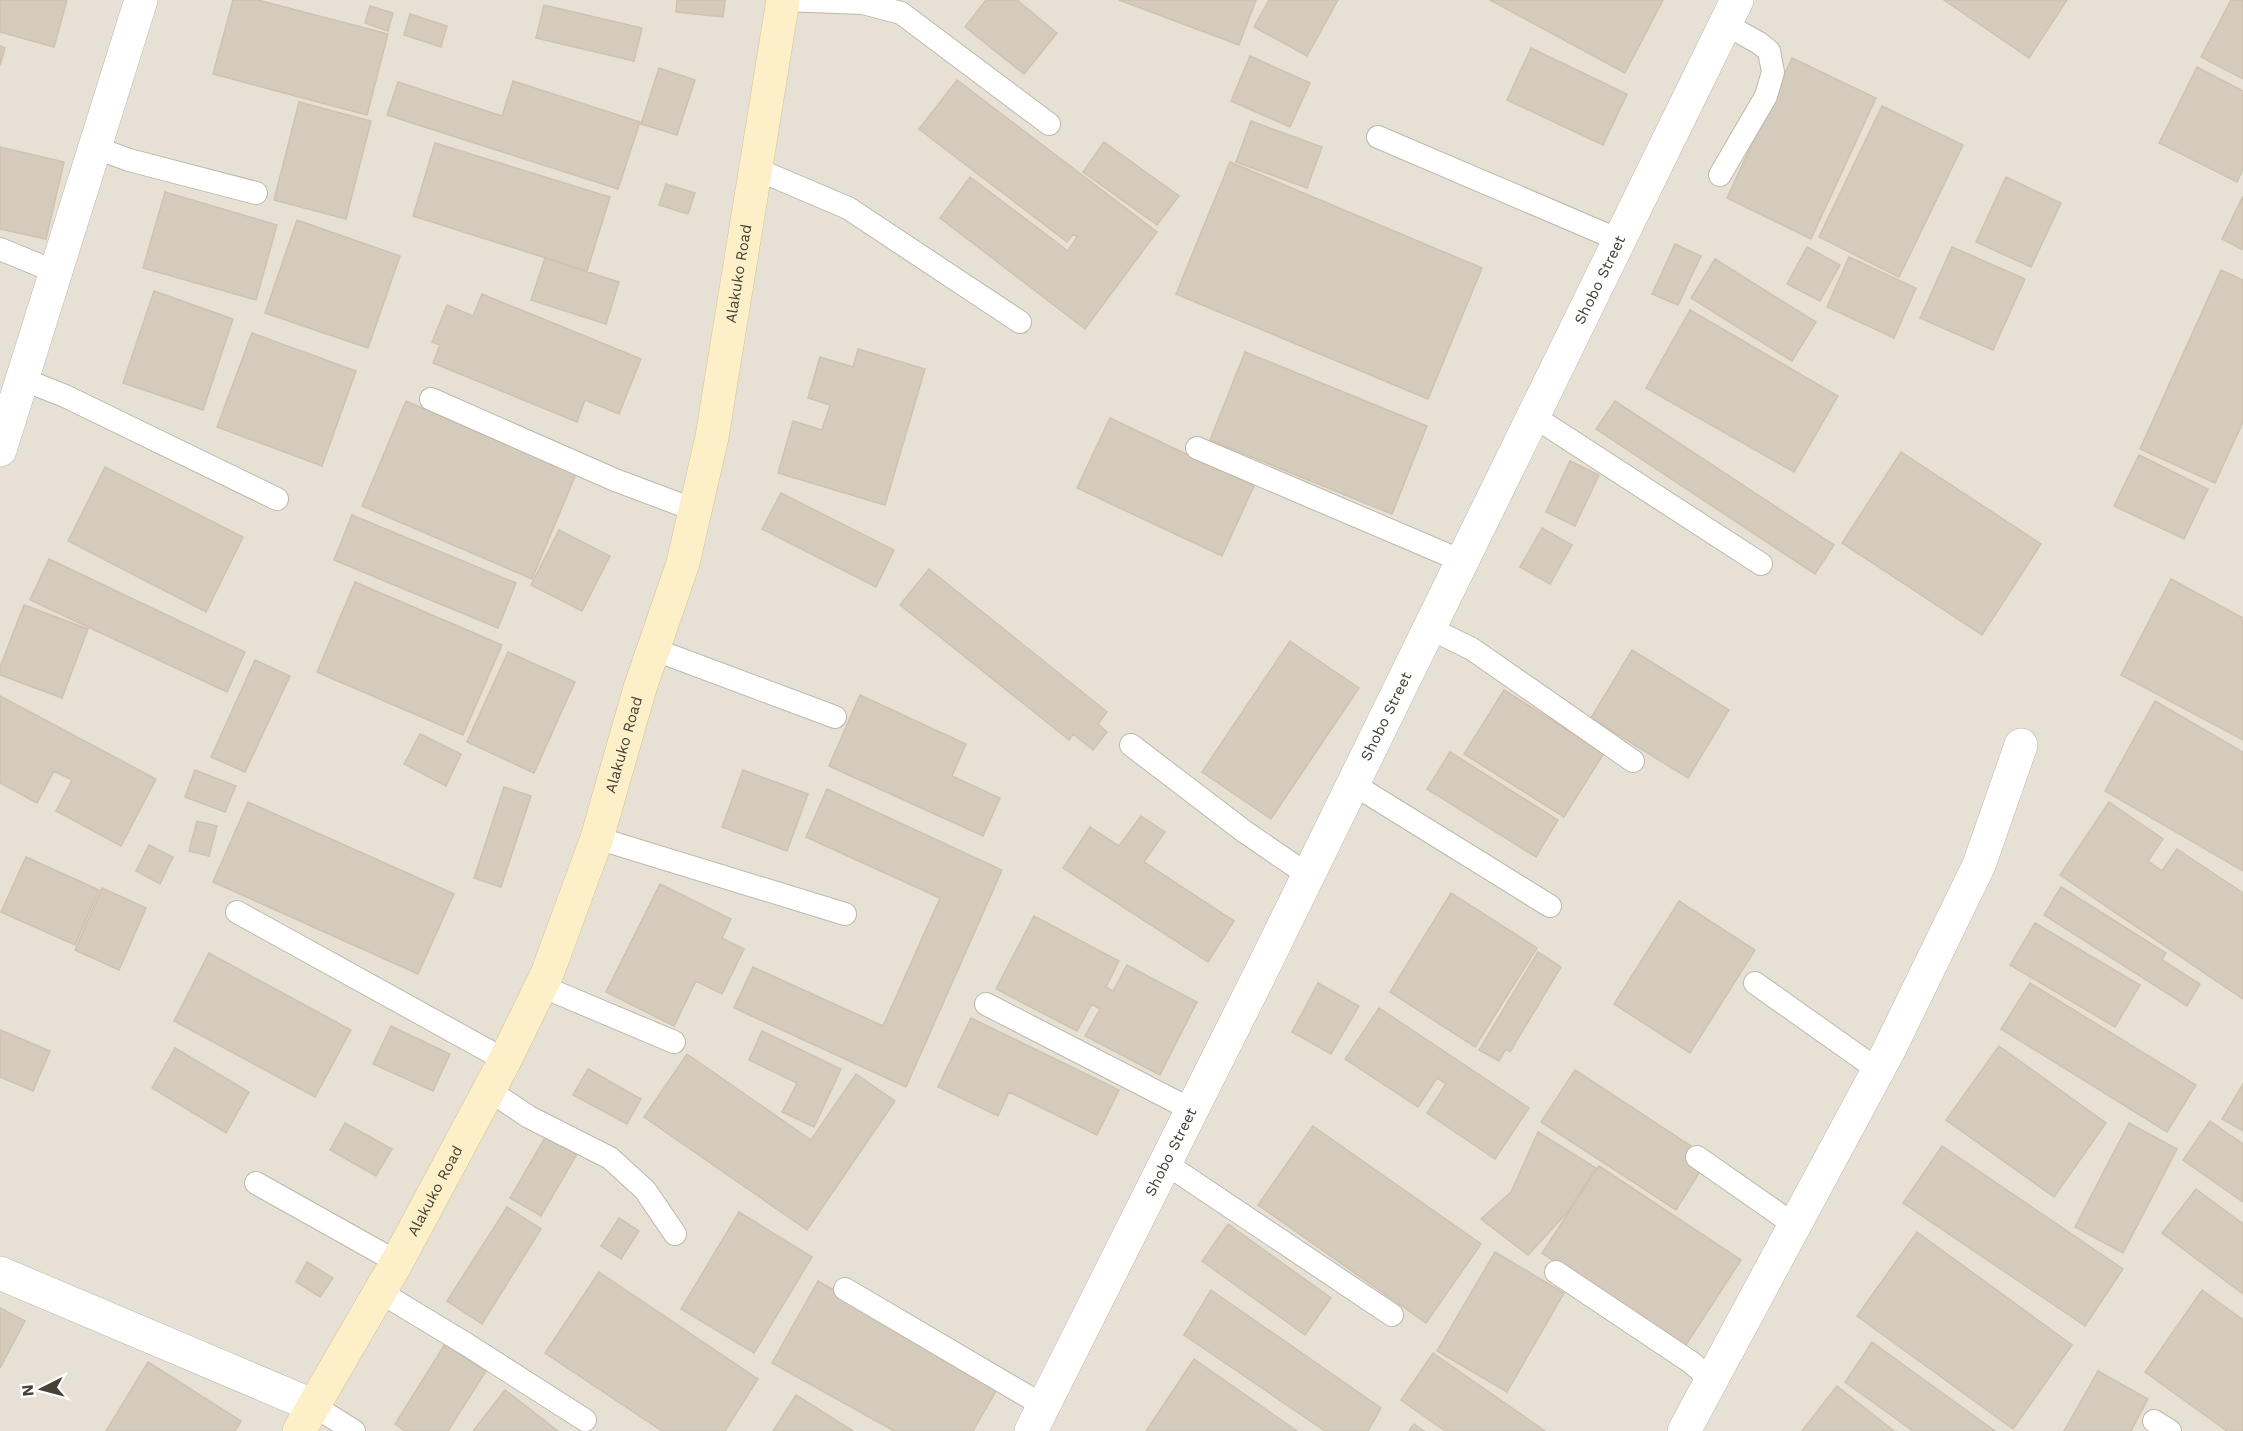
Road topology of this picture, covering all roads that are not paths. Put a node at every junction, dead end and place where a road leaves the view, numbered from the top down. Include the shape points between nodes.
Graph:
1 (141, 0) edge
2 (783, 0) edge
3 (1731, 12) edge
4 (1049, 124) dead end
5 (1378, 137) dead end
6 (94, 147) junction
7 (756, 169) junction
8 (1720, 176) dead end
9 (256, 193) dead end
10 (1619, 240) junction
11 (0, 249) edge
12 (56, 272) junction
13 (1020, 322) dead end
14 (22, 379) junction
15 (431, 399) dead end
16 (1533, 416) junction
17 (1197, 448) dead end
18 (0, 450) edge
19 (277, 499) dead end
20 (695, 510) junction
21 (1462, 561) junction
22 (1761, 564) dead end
23 (1429, 628) junction
24 (653, 649) junction
25 (835, 717) dead end
26 (1131, 745) dead end
27 (2021, 745) dead end
28 (1633, 761) dead end
29 (1353, 784) junction
30 (597, 838) junction
31 (1308, 875) junction
32 (1550, 906) dead end
33 (237, 912) dead end
34 (844, 914) dead end
35 (1755, 983) dead end
36 (541, 986) junction
37 (986, 1004) dead end
38 (674, 1042) dead end
39 (506, 1060) junction
40 (1878, 1070) junction
41 (490, 1091) junction
42 (1192, 1110) junction
43 (1696, 1157) dead end
44 (1165, 1163) junction
45 (256, 1183) dead end
46 (1796, 1226) junction
47 (675, 1234) dead end
48 (397, 1262) junction
49 (1556, 1272) dead end
50 (0, 1273) edge
51 (845, 1289) dead end
52 (380, 1292) junction
53 (1392, 1315) dead end
54 (1712, 1381) junction
55 (1037, 1418) edge
56 (306, 1419) edge
57 (585, 1420) dead end
58 (354, 1431) edge
59 (1684, 1431) edge

1 - 6 street
2 - 4 lane via 863,3 901,13
2 - 7 main road, Alakuko Road
3 - 8 lane via 1769,51 1773,72 1766,96
3 - 10 street, Shobo Street
5 - 10 lane
6 - 9 lane
6 - 12 street
7 - 13 lane via 848,208
7 - 20 main road, Alakuko Road via 712,437
10 - 16 street, Shobo Street
11 - 12 lane
12 - 14 street
14 - 18 street
14 - 19 lane
15 - 20 lane via 615,480
16 - 21 street, Shobo Street
16 - 22 lane
17 - 21 lane
20 - 24 main road, Alakuko Road via 683,563
21 - 23 street, Shobo Street
23 - 28 lane via 1472,649
23 - 29 street, Shobo Street
24 - 25 lane
24 - 30 main road, Alakuko Road
26 - 31 lane
27 - 40 street via 1979,865
29 - 31 street, Shobo Street
29 - 32 lane
30 - 34 lane
30 - 36 main road, Alakuko Road
31 - 42 street, Shobo Street
33 - 39 lane
35 - 40 lane
36 - 38 lane
36 - 39 main road, Alakuko Road
37 - 42 lane
39 - 41 main road, Alakuko Road
40 - 46 street
41 - 47 lane via 529,1117 610,1158 645,1190
41 - 48 main road, Alakuko Road
42 - 44 street, Shobo Street
43 - 46 lane
44 - 53 lane
44 - 55 street, Shobo Street
45 - 48 lane
46 - 54 street
48 - 52 main road, Alakuko Road
49 - 54 lane via 1692,1363
50 - 56 street
51 - 55 lane
52 - 56 main road, Alakuko Road
52 - 57 lane
54 - 59 street
56 - 58 lane

